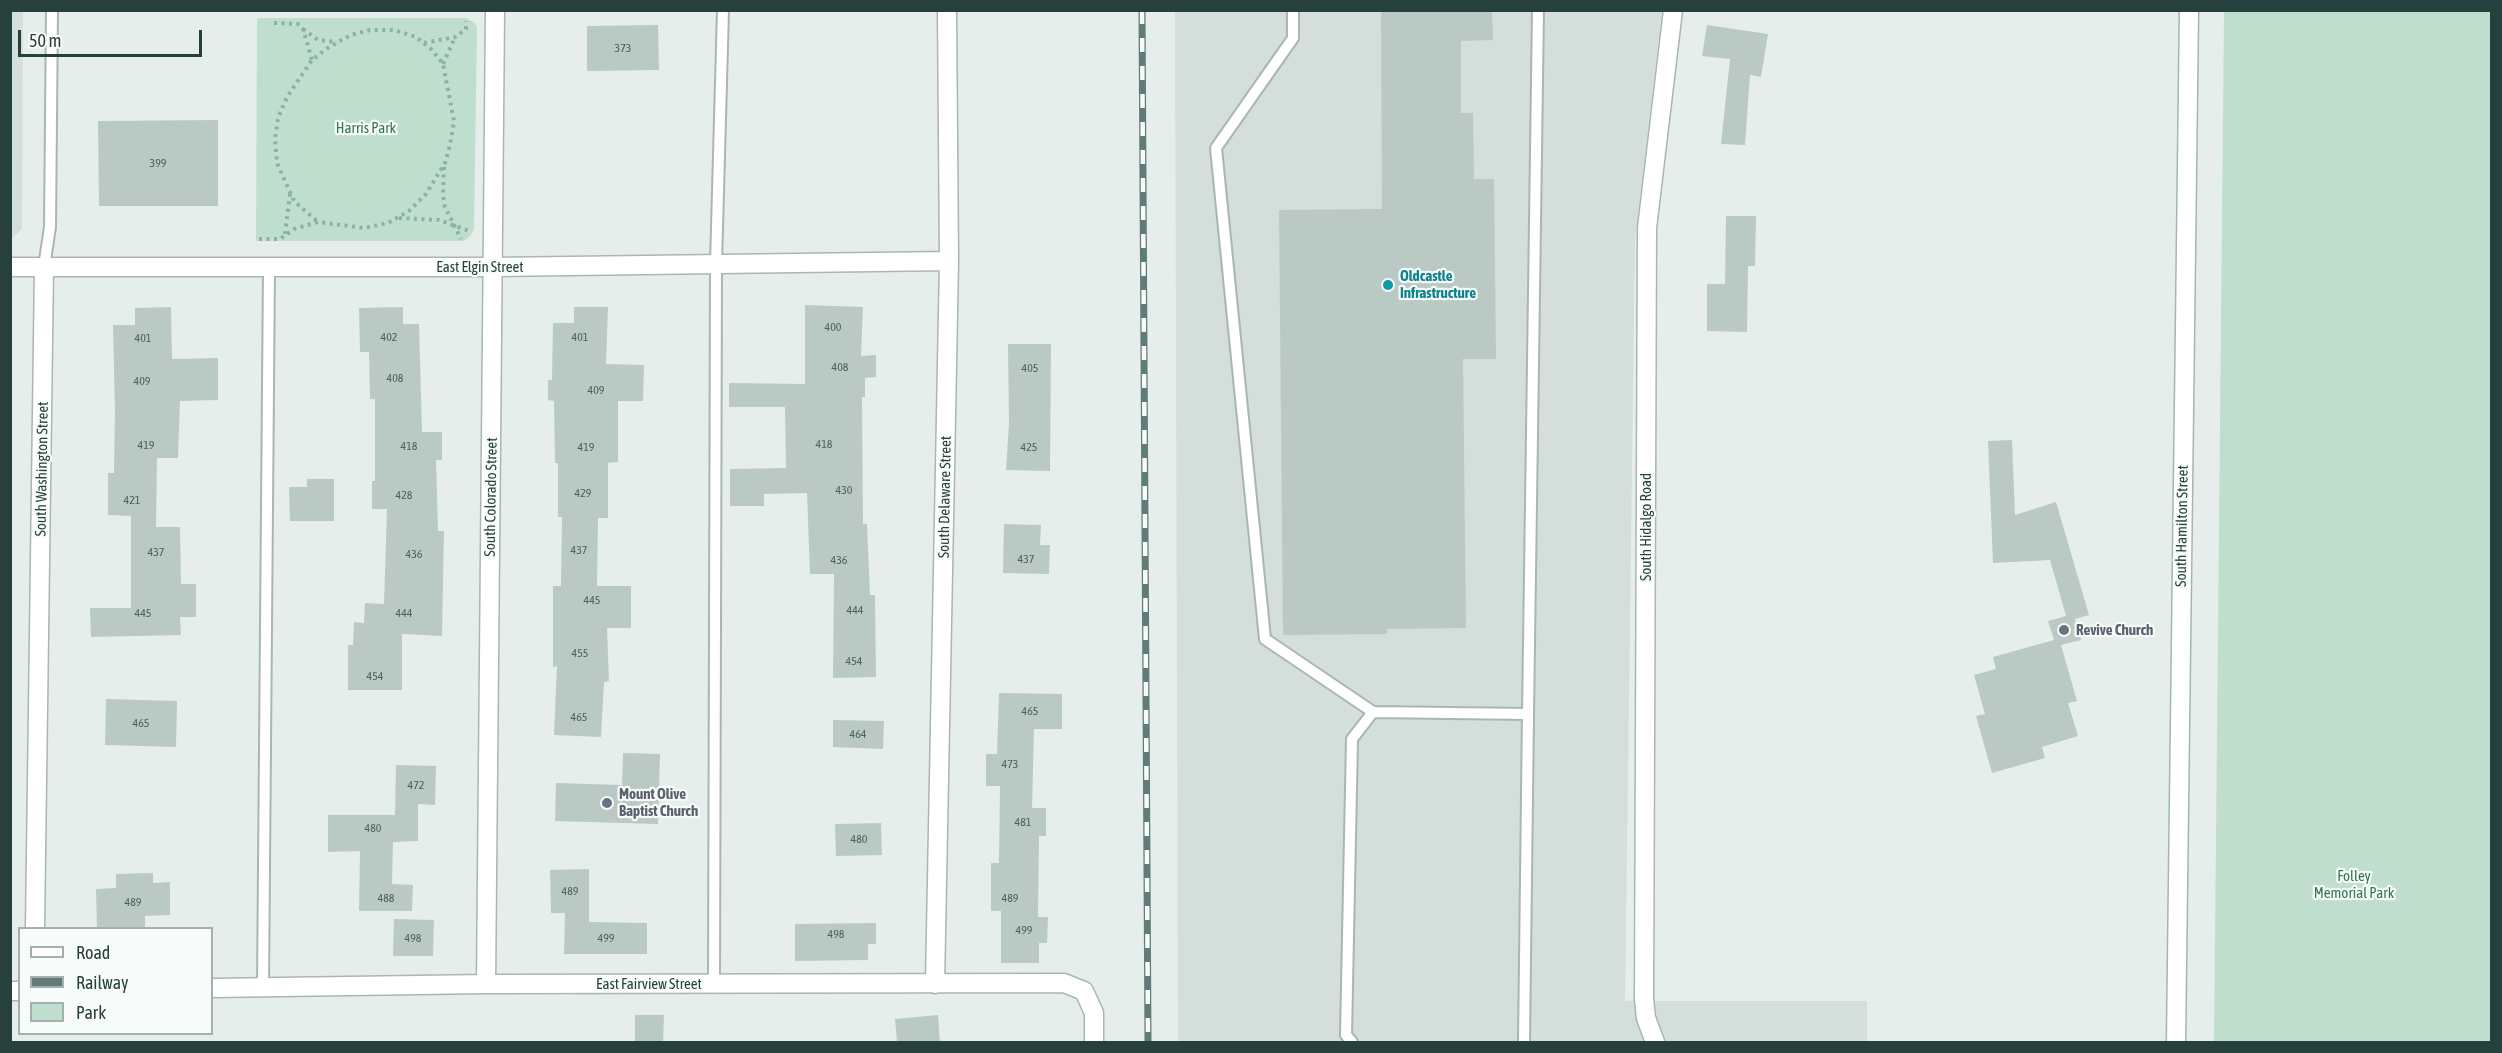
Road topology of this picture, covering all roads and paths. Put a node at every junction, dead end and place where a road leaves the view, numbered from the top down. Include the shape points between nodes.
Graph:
1 (52, 10) edge
2 (495, 10) edge
3 (723, 10) edge
4 (947, 10) edge
5 (1293, 10) edge
6 (1538, 10) edge
7 (1672, 10) edge
8 (2188, 10) edge
9 (466, 21) dead end
10 (274, 23) dead end
11 (303, 29) junction
12 (466, 29) junction
13 (474, 29) dead end
14 (455, 37) junction
15 (338, 42) junction
16 (423, 43) junction
17 (312, 60) junction
18 (443, 64) junction
19 (444, 164) junction
20 (290, 193) junction
21 (398, 218) junction
22 (318, 222) junction
23 (457, 228) junction
24 (469, 231) dead end
25 (285, 234) junction
26 (259, 239) dead end
27 (461, 239) dead end
28 (949, 261) junction
29 (716, 264) junction
30 (10, 267) edge
31 (44, 267) junction
32 (269, 267) junction
33 (493, 267) junction
34 (1372, 712) junction
35 (1528, 714) junction
36 (35, 927) edge
37 (486, 984) junction
38 (714, 984) junction
39 (935, 984) junction
40 (263, 987) junction
41 (213, 988) edge
42 (1094, 1042) edge
43 (1352, 1042) edge
44 (1524, 1042) edge
45 (1655, 1042) edge
46 (2176, 1042) edge

1 - 31 lane, South Washington Street via 50,227
2 - 33 street, South Colorado Street
3 - 29 lane
4 - 28 street, South Delaware Street
5 - 34 lane via 1293,38 1216,147 1266,639
6 - 35 lane
7 - 45 street, South Hidalgo Road via 1647,228 1644,999
8 - 46 street, South Hamilton Street
9 - 12 path
10 - 11 path via 298,24
11 - 15 path via 318,40
11 - 17 path
12 - 13 path
12 - 14 path
14 - 16 path
14 - 18 path
15 - 16 path via 370,30 394,30
15 - 17 path
16 - 18 path
17 - 20 path via 286,97 278,118 277,163
18 - 19 path via 454,121
19 - 21 path via 426,194
19 - 23 path via 442,196
20 - 22 path
20 - 25 path
21 - 22 path via 364,228
21 - 23 path via 439,220
22 - 25 path
23 - 24 path
23 - 27 path
25 - 26 path via 280,239
28 - 29 street, East Elgin Street
28 - 39 street, South Delaware Street
29 - 33 street, East Elgin Street
29 - 38 lane
30 - 31 street, East Elgin Street
31 - 32 street, East Elgin Street
31 - 36 street, South Washington Street
32 - 33 street, East Elgin Street
32 - 40 lane
33 - 37 street, South Colorado Street
34 - 35 lane
34 - 43 lane via 1352,739 1346,1035
35 - 44 lane
37 - 38 street, East Fairview Street
37 - 40 street, East Fairview Street
38 - 39 street, East Fairview Street
39 - 42 street, East Fairview Street via 1064,983 1084,991 1094,1013
40 - 41 street, East Fairview Street

